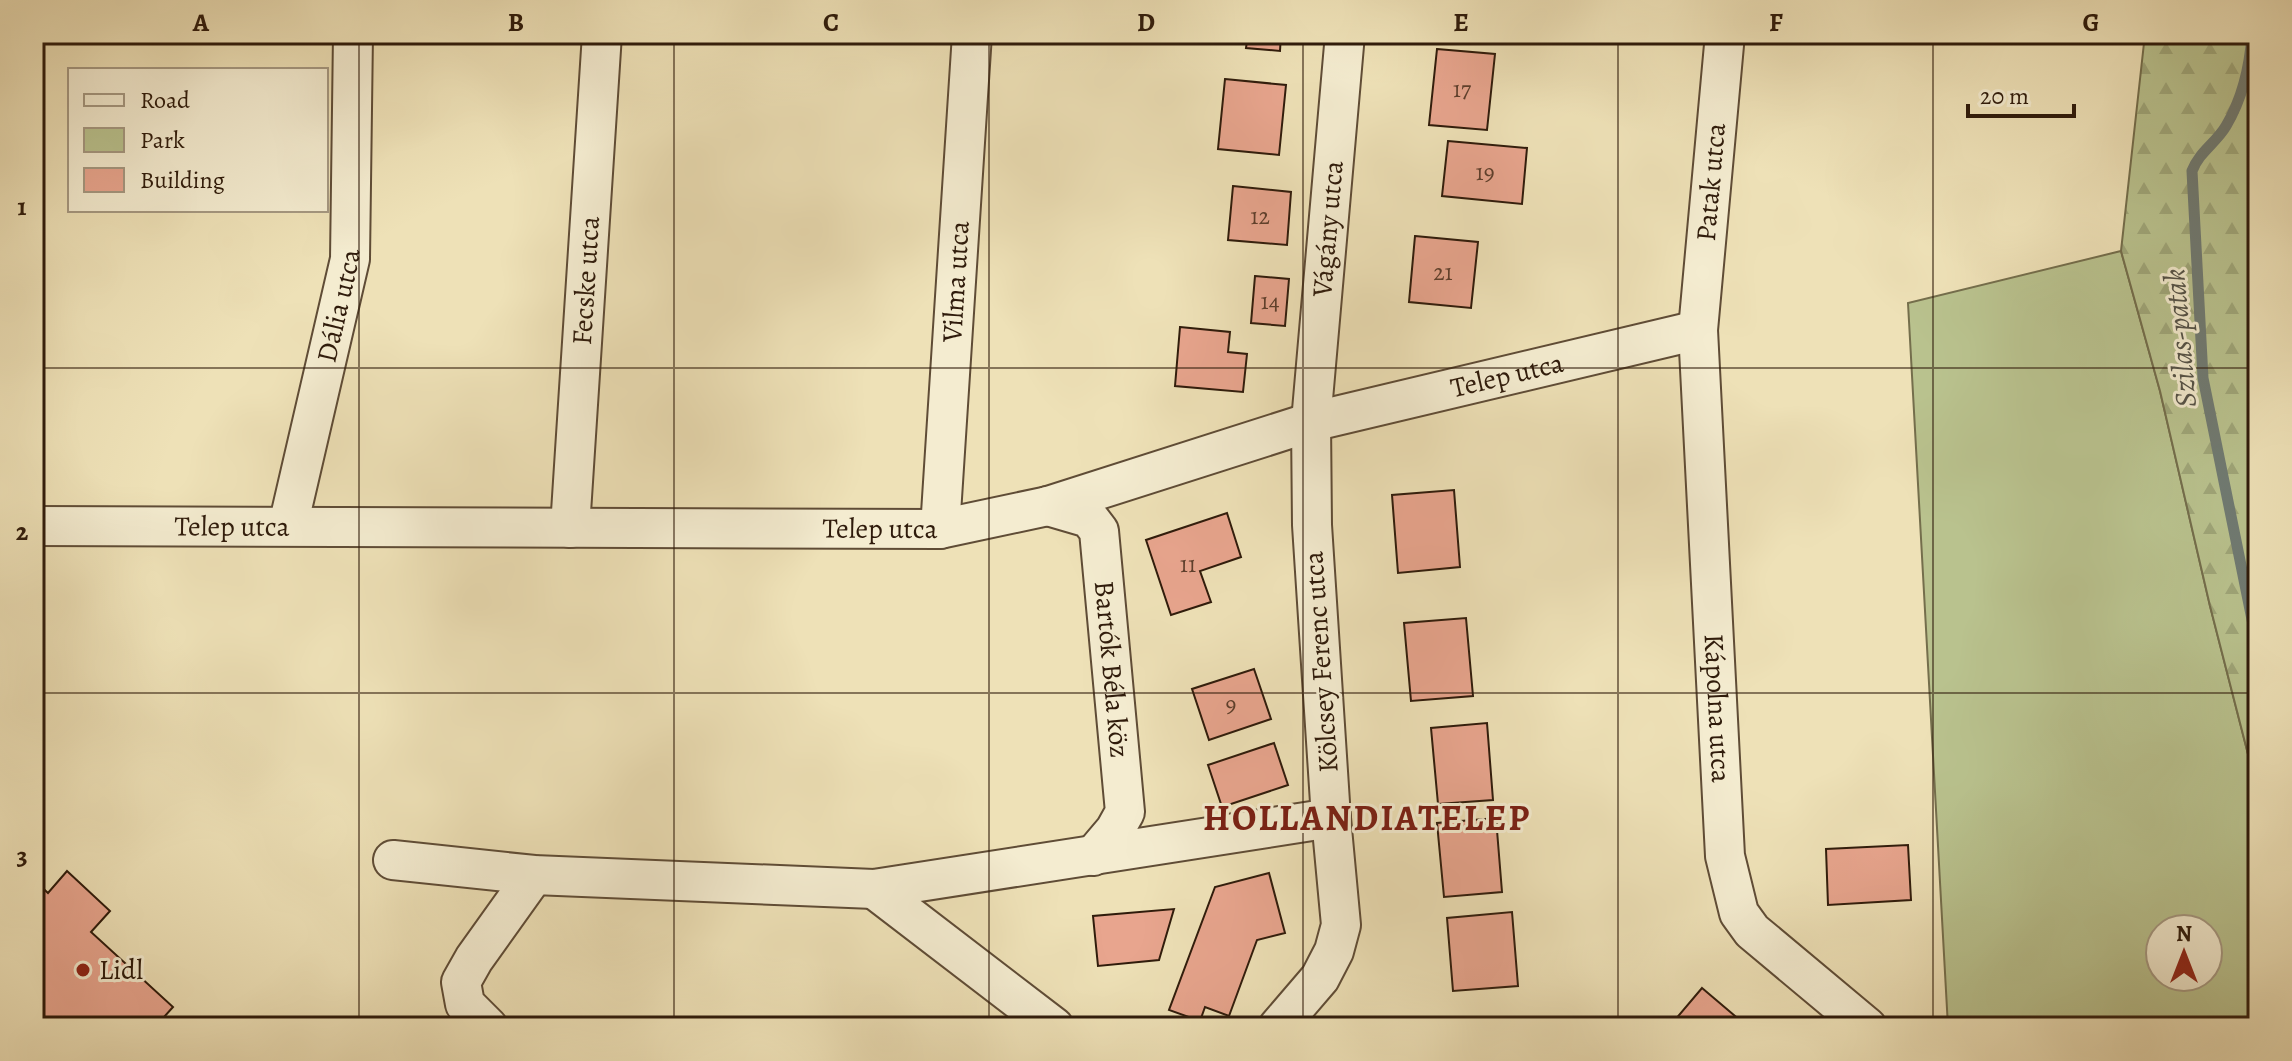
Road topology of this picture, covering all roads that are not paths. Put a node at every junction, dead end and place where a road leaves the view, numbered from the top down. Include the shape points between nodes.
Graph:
1 (353, 34) edge
2 (602, 34) edge
3 (972, 34) edge
4 (1345, 34) edge
5 (1725, 34) edge
6 (1698, 330) junction
7 (1311, 422) junction
8 (1048, 506) junction
9 (34, 526) edge
10 (288, 526) junction
11 (570, 528) junction
12 (940, 529) junction
13 (1331, 818) junction
14 (1093, 856) junction
15 (393, 860) dead end
16 (534, 875) junction
17 (874, 889) junction
18 (488, 1027) edge
19 (1054, 1027) edge
20 (1278, 1027) edge
21 (1867, 1027) edge

1 - 10 street, Dália utca via 350,259
2 - 11 street, Fecske utca
3 - 12 street, Vilma utca
4 - 7 street, Vágány utca
5 - 6 street, Patak utca
6 - 7 street, Telep utca
6 - 21 street, Kápolna utca via 1725,856 1731,887 1752,931
7 - 8 street, Telep utca
7 - 13 street, Kölcsey Ferenc utca via 1312,525
8 - 12 street, Telep utca
8 - 14 street, Bartók Béla köz via 1089,518 1099,531 1125,812
9 - 10 street, Telep utca
10 - 11 street, Telep utca
11 - 12 street, Telep utca
13 - 14 street
13 - 20 street, Kölcsey Ferenc utca via 1341,925 1320,978
14 - 17 street
15 - 16 street
16 - 17 street
16 - 18 street via 461,982 465,1004
17 - 19 street

